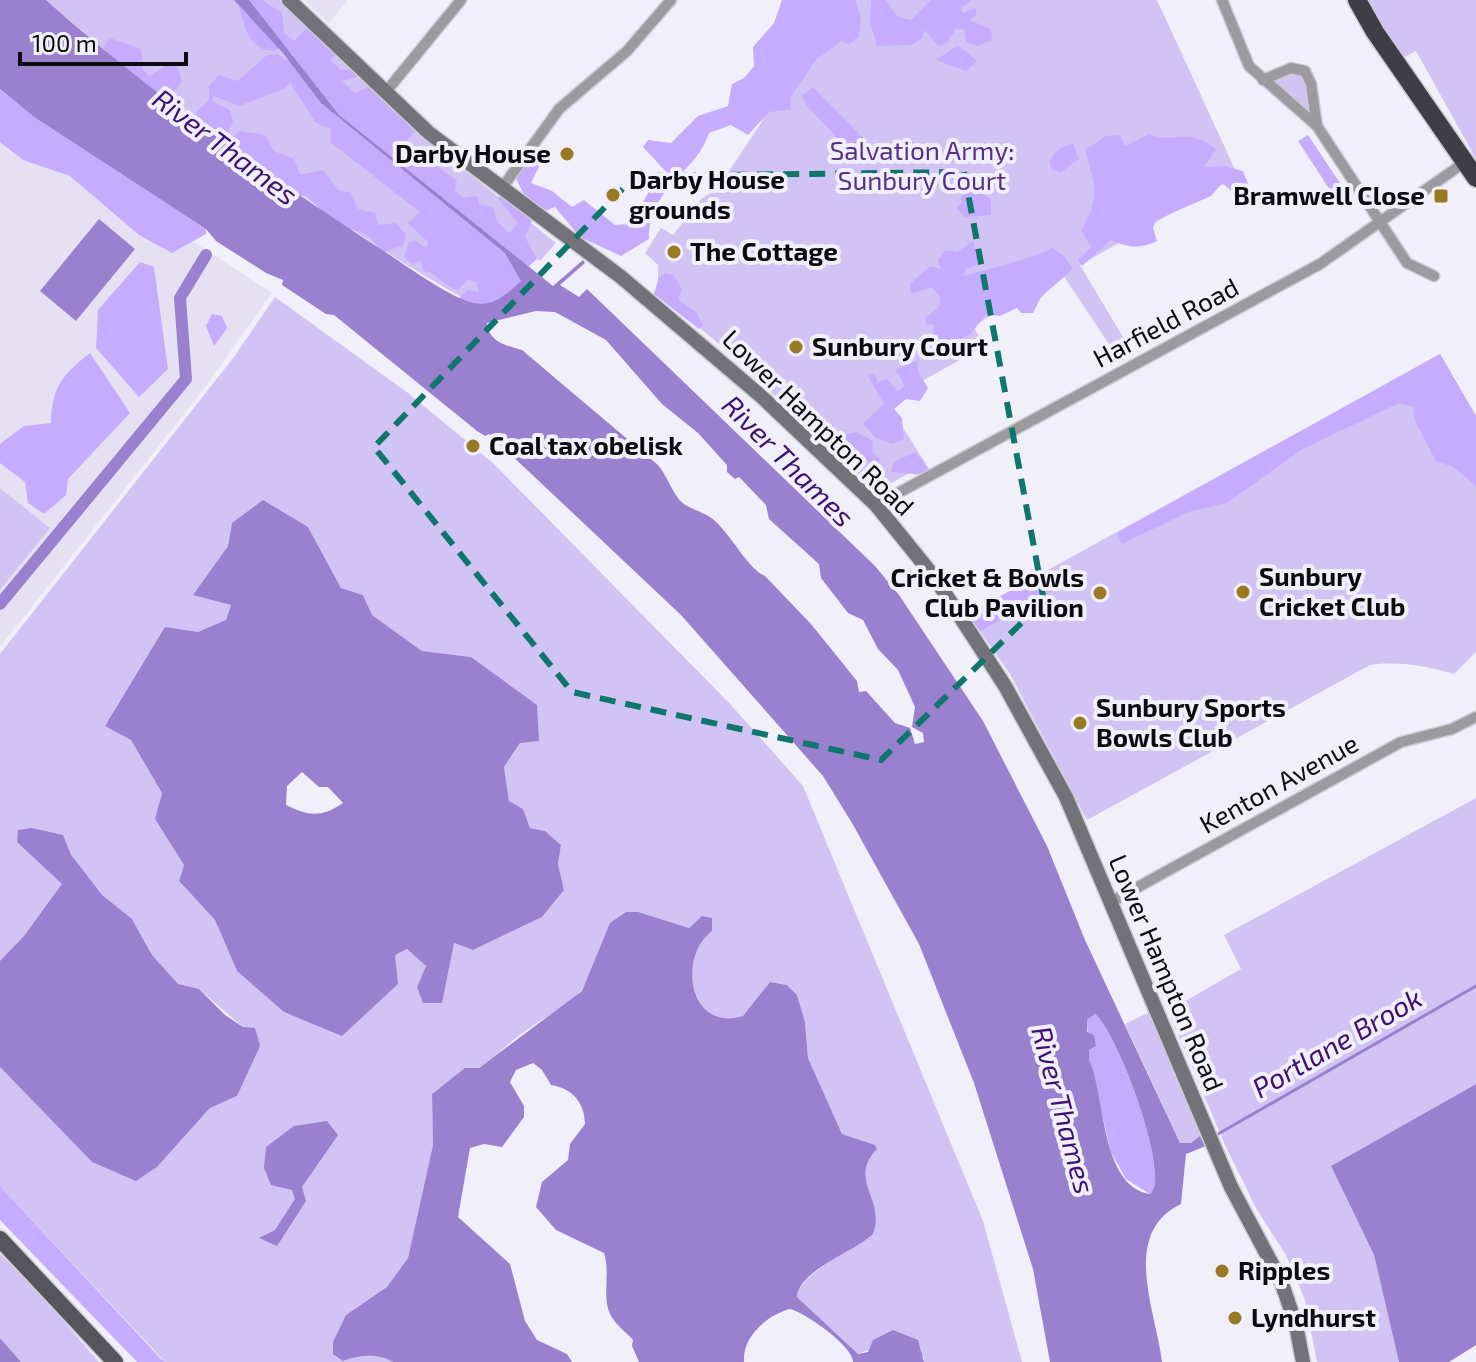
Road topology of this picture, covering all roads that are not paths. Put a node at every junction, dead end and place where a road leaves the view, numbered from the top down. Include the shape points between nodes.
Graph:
1 (289, 0) edge
2 (461, 0) edge
3 (671, 0) edge
4 (1222, 0) edge
5 (1357, 0) edge
6 (1263, 80) junction
7 (385, 93) junction
8 (1317, 126) junction
9 (1465, 162) junction
10 (1476, 178) edge
11 (502, 188) junction
12 (1381, 224) junction
13 (1434, 276) dead end
14 (876, 505) junction
15 (1476, 717) edge
16 (1109, 903) junction
17 (0, 1239) edge
18 (115, 1362) edge
19 (1303, 1362) edge

1 - 7 street, Lower Hampton Road
2 - 7 street
3 - 11 street via 627,51 559,109
4 - 6 street via 1239,48
5 - 9 highway
6 - 8 street
6 - 8 street via 1291,68 1305,71
7 - 11 street, Lower Hampton Road
8 - 12 street
9 - 10 highway
9 - 12 street, Harfield Road
11 - 14 street, Lower Hampton Road via 638,291 762,397
12 - 13 street via 1407,263
12 - 14 street, Harfield Road via 1258,299
14 - 16 street, Lower Hampton Road via 935,578 1005,686 1066,797
15 - 16 street, Kenton Avenue via 1401,742
16 - 19 street, Lower Hampton Road via 1240,1206 1281,1281
17 - 18 main road

